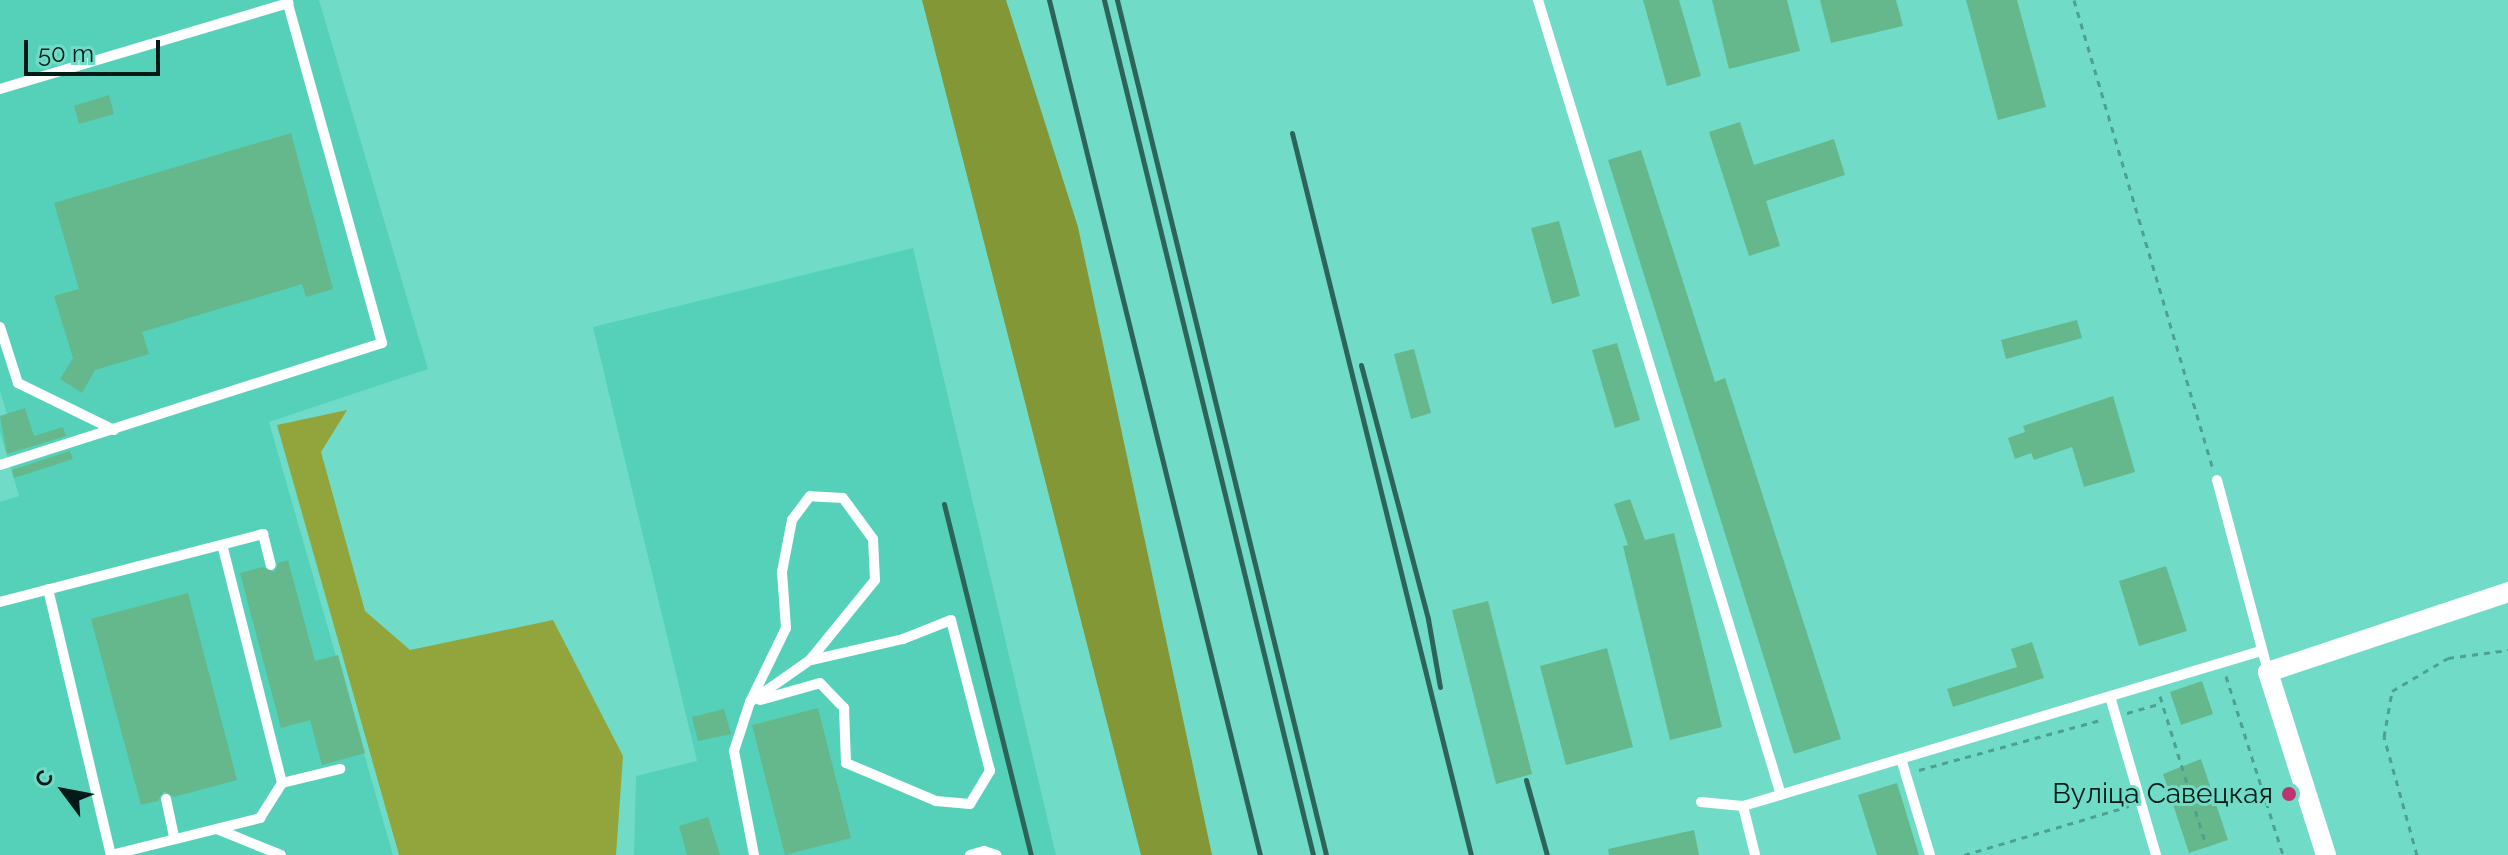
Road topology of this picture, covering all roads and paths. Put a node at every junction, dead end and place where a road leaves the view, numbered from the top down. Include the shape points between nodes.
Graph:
1 (1538, 0) edge
2 (2074, 0) edge
3 (288, 2) edge
4 (0, 89) edge
5 (0, 327) edge
6 (114, 430) junction
7 (0, 465) edge
8 (2217, 480) joint
9 (222, 545) junction
10 (271, 565) dead end
11 (48, 589) junction
12 (2508, 592) edge
13 (0, 602) edge
14 (2508, 650) edge
15 (2261, 651) junction
16 (810, 660) junction
17 (2222, 664) junction
18 (2268, 672) junction
19 (2157, 685) junction
20 (2111, 700) junction
21 (750, 702) junction
22 (2162, 703) junction
23 (2116, 716) junction
24 (1902, 762) junction
25 (340, 769) dead end
26 (1905, 774) junction
27 (282, 783) junction
28 (1781, 795) junction
29 (166, 799) dead end
30 (1701, 802) dead end
31 (2141, 803) junction
32 (1743, 806) junction
33 (215, 829) junction
34 (174, 838) junction
35 (2206, 845) dead end
36 (111, 855) edge
37 (281, 855) edge
38 (754, 855) edge
39 (970, 855) edge
40 (996, 855) edge
41 (1755, 855) edge
42 (1930, 855) edge
43 (1964, 855) edge
44 (2156, 855) edge
45 (2283, 855) edge
46 (2326, 855) edge
47 (2417, 855) edge

1 - 28 lane
2 - 8 path
3 - 4 lane
3 - 6 lane via 382,343
5 - 6 lane via 18,383
6 - 7 lane
8 - 15 lane
9 - 10 lane via 263,534
9 - 11 lane
9 - 27 lane
11 - 13 lane
11 - 36 lane
12 - 18 street
14 - 47 path via 2448,658 2392,691 2384,737
15 - 17 lane
15 - 18 lane
16 - 21 lane
16 - 21 lane via 875,580 873,539 843,498 810,496 792,520 782,572 786,628
16 - 21 lane via 903,639 951,620 990,771 970,804 936,801 846,763 844,708 820,683
17 - 19 lane
17 - 45 path
18 - 46 street
19 - 20 lane
19 - 22 path
20 - 23 lane
20 - 24 lane
21 - 38 lane via 734,751
22 - 23 path
22 - 35 path
23 - 26 path
23 - 31 lane
24 - 26 lane
24 - 28 lane
25 - 27 lane
26 - 42 lane
27 - 33 lane via 260,818
28 - 32 lane
29 - 34 lane
30 - 32 lane
31 - 43 path
31 - 44 lane
32 - 41 lane
33 - 34 lane
33 - 37 lane
34 - 36 lane
39 - 40 lane

